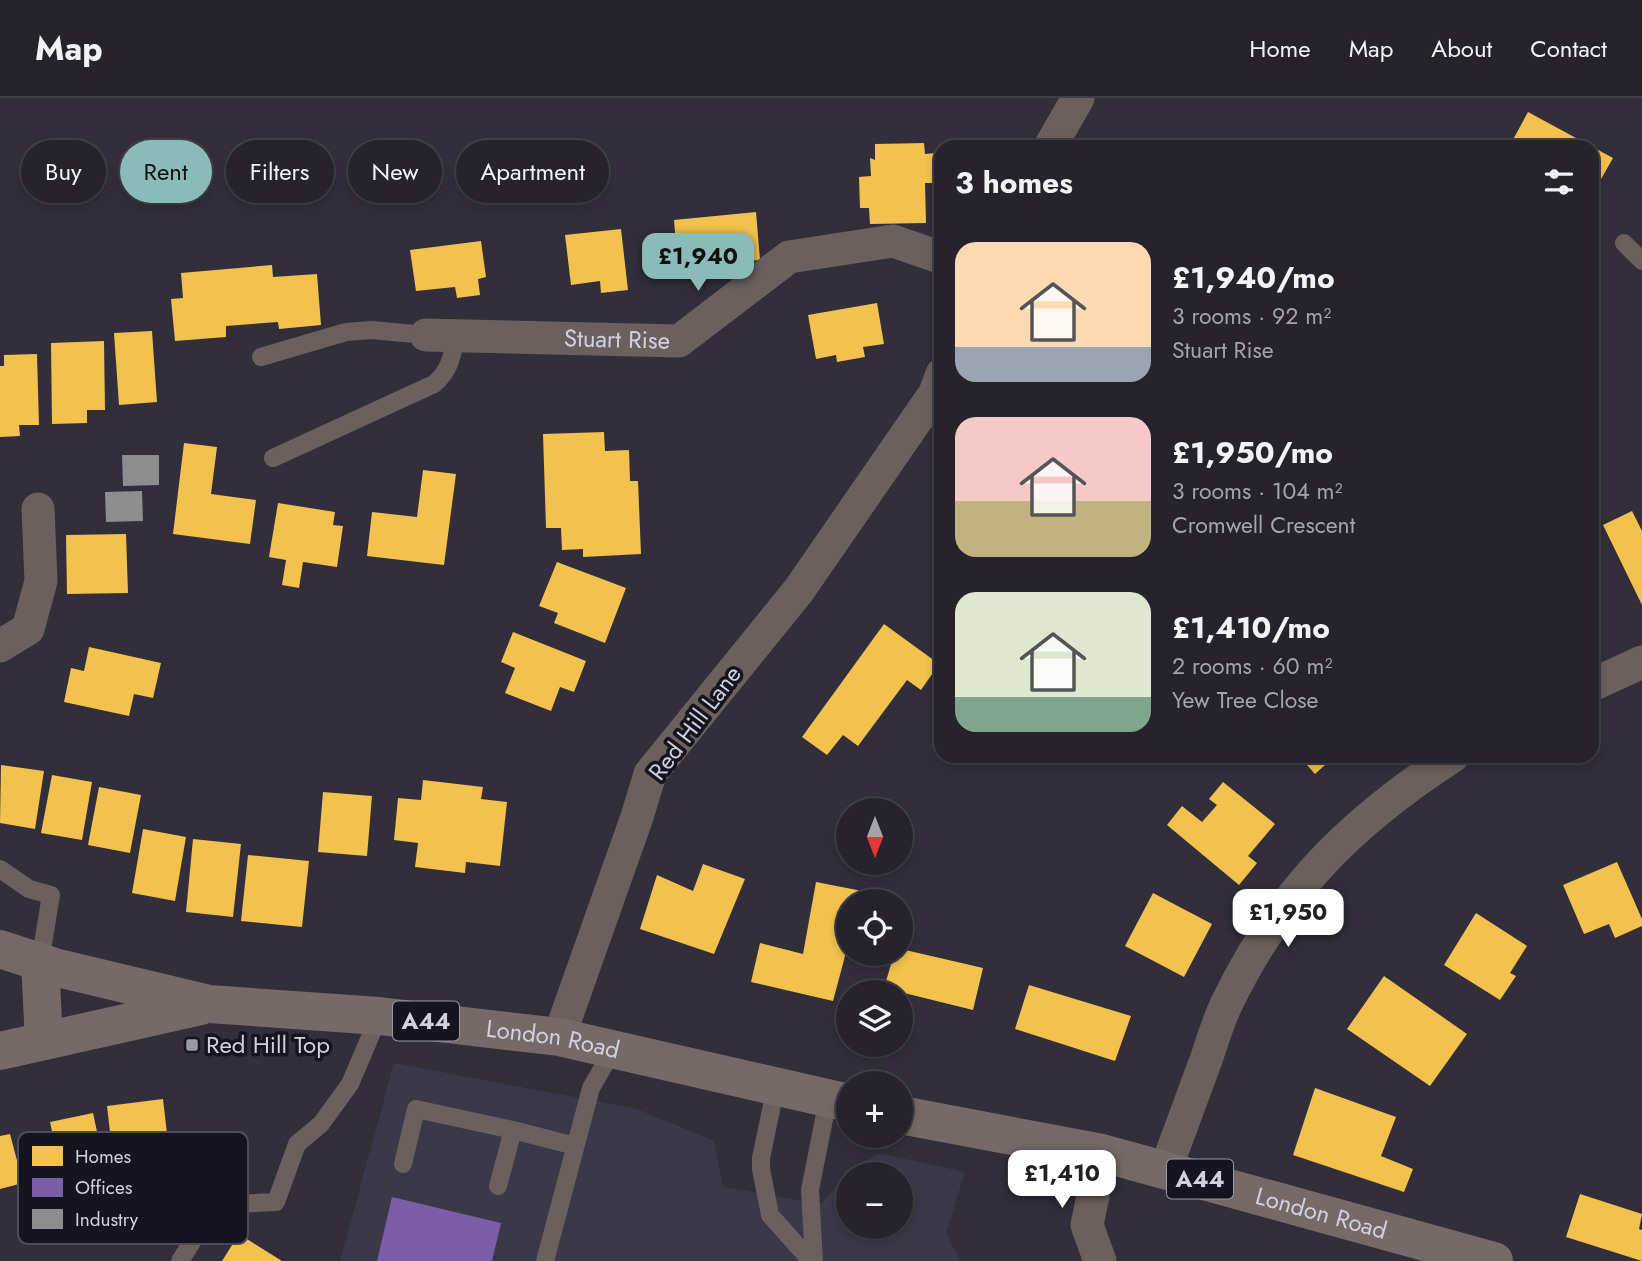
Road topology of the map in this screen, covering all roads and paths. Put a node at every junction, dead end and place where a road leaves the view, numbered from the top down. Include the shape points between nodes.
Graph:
1 (1078, 98) edge
2 (1054, 140) edge
3 (1625, 243) dead end
4 (934, 255) edge
5 (1642, 261) edge
6 (441, 336) junction
7 (261, 357) dead end
8 (934, 394) edge
9 (274, 458) dead end
10 (38, 509) dead end
11 (0, 646) edge
12 (1642, 662) edge
13 (1599, 682) edge
14 (1443, 763) edge
15 (0, 869) edge
16 (0, 949) edge
17 (40, 962) junction
18 (209, 1004) junction
19 (379, 1016) junction
20 (559, 1037) junction
21 (44, 1041) junction
22 (613, 1050) junction
23 (0, 1051) edge
24 (776, 1086) junction
25 (836, 1100) edge
26 (836, 1110) edge
27 (913, 1117) edge
28 (513, 1130) junction
29 (575, 1146) junction
30 (1102, 1153) junction
31 (402, 1164) dead end
32 (1165, 1170) junction
33 (498, 1186) dead end
34 (248, 1203) edge
35 (191, 1244) edge
36 (180, 1261) edge
37 (545, 1261) edge
38 (813, 1261) edge
39 (1101, 1261) edge
40 (1494, 1261) edge

1 - 2 street
3 - 5 lane
4 - 6 street, Stuart Rise via 893,241 789,257 679,341
6 - 7 lane via 346,332
6 - 9 lane via 450,365 434,384
8 - 20 street, Red Hill Lane via 800,590 650,774
10 - 11 street via 41,581 28,629
12 - 13 street
14 - 32 street via 1361,823 1321,861 1268,930 1225,1007
15 - 17 lane via 29,889 51,895
16 - 17 main road, London Road / A44
17 - 18 main road, London Road / A44
17 - 21 main road
18 - 19 main road, London Road / A44
18 - 21 main road, London Road / A44
19 - 20 main road, London Road / A44
19 - 34 lane via 350,1084 321,1124 297,1144 276,1202
20 - 22 main road, London Road / A44
21 - 23 main road, A44
22 - 24 main road, London Road / A44
22 - 29 lane via 592,1088
24 - 25 main road, London Road / A44
24 - 38 lane via 761,1158 770,1215
26 - 38 lane via 810,1190
27 - 30 main road, London Road / A44
28 - 29 lane
28 - 31 lane via 416,1109
28 - 33 lane
29 - 37 lane
30 - 32 main road, London Road / A44
30 - 39 street via 1087,1225
32 - 40 main road, London Road / A44
35 - 36 lane

